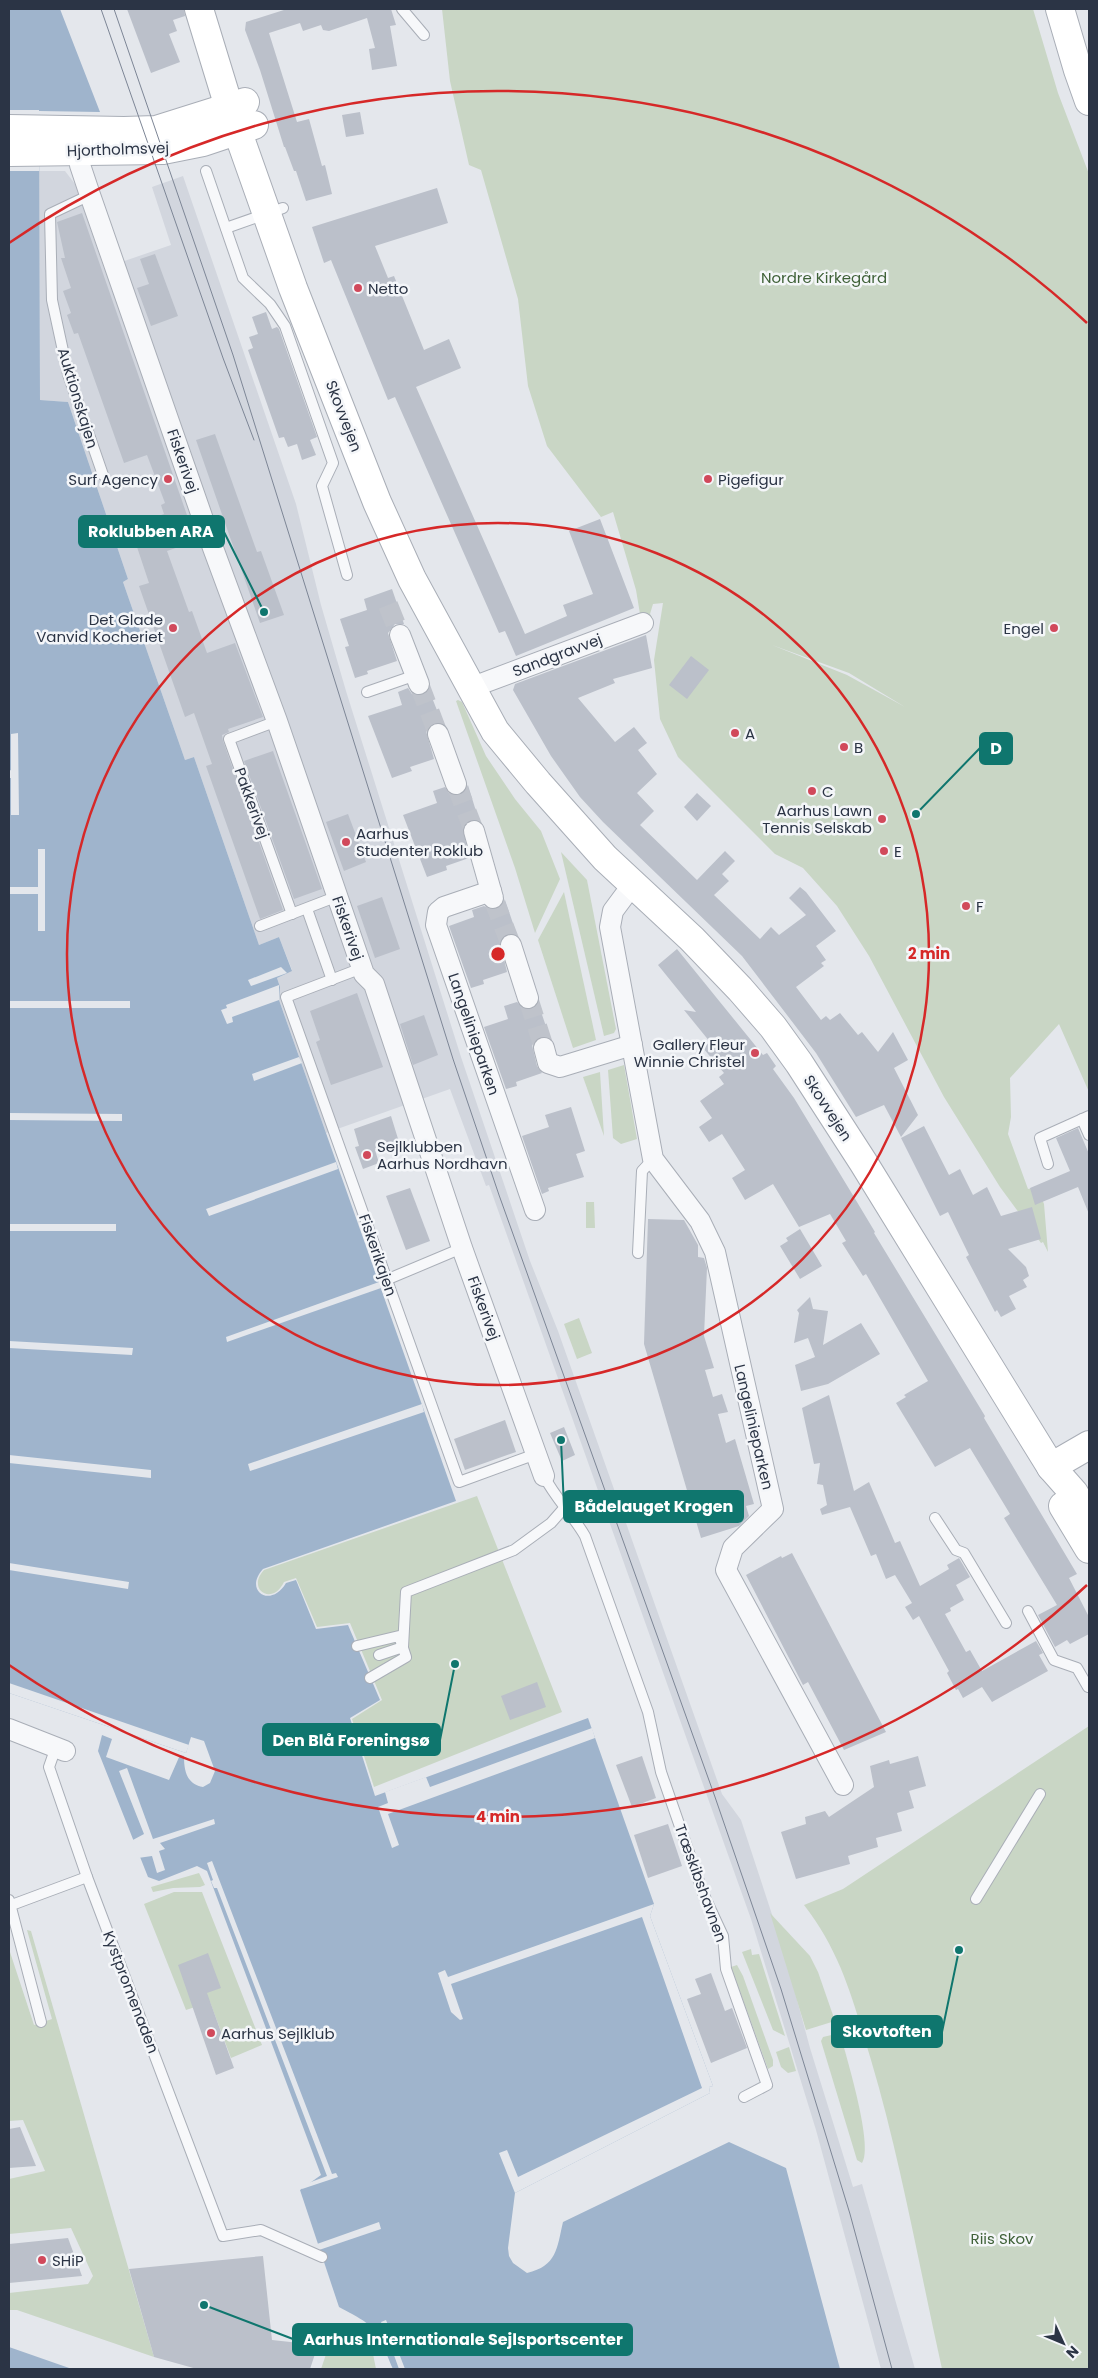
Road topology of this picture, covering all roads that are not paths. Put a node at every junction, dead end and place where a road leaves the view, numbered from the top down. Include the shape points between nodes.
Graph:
1 (206, 9) edge
2 (402, 9) edge
3 (1060, 9) edge
4 (424, 35) dead end
5 (1089, 102) edge
6 (242, 116) junction
7 (9, 140) edge
8 (78, 140) junction
9 (206, 171) dead end
10 (90, 195) junction
11 (275, 211) junction
12 (226, 228) junction
13 (103, 475) dead end
14 (347, 575) dead end
15 (643, 623) dead end
16 (400, 636) tunnel mouth
17 (417, 679) joint
18 (478, 685) junction
19 (366, 692) dead end
20 (277, 721) junction
21 (438, 734) tunnel mouth
22 (456, 784) tunnel mouth
23 (474, 831) tunnel mouth
24 (634, 884) junction
25 (338, 896) junction
26 (307, 909) junction
27 (292, 914) junction
28 (260, 926) dead end
29 (511, 945) tunnel mouth
30 (362, 968) junction
31 (332, 980) junction
32 (528, 998) tunnel mouth
33 (544, 1048) tunnel mouth
34 (623, 1048) junction
35 (1086, 1117) edge
36 (1089, 1135) edge
37 (652, 1159) junction
38 (1048, 1164) dead end
39 (535, 1210) dead end
40 (462, 1248) junction
41 (638, 1253) dead end
42 (386, 1280) junction
43 (1089, 1444) edge
44 (536, 1454) junction
45 (1051, 1467) junction
46 (544, 1476) joint
47 (565, 1507) junction
48 (934, 1518) dead end
49 (1089, 1519) edge
50 (1089, 1549) edge
51 (1028, 1611) dead end
52 (1006, 1623) dead end
53 (357, 1646) dead end
54 (403, 1647) junction
55 (379, 1655) dead end
56 (370, 1678) dead end
57 (1088, 1687) dead end
58 (648, 1712) joint
59 (9, 1729) edge
60 (61, 1749) joint
61 (843, 1785) dead end
62 (1040, 1794) dead end
63 (87, 1877) junction
64 (976, 1899) dead end
65 (9, 1904) edge
66 (41, 2022) dead end
67 (744, 2097) dead end
68 (322, 2256) dead end

1 - 6 street, Skovvejen
2 - 4 lane
3 - 5 street
6 - 8 street, Hjortholmsvej via 203,142 163,150
6 - 11 street, Skovvejen
7 - 8 street, Hjortholmsvej
8 - 10 street, Fiskerivej via 80,165
9 - 12 lane
10 - 13 lane, Auktionskajen via 50,214 52,300 68,374
10 - 20 street, Fiskerivej
11 - 12 lane
11 - 18 street, Skovvejen via 426,571
12 - 14 lane via 243,278 270,304 284,326 333,463 322,486
15 - 18 street, Sandgravvej
16 - 17 street
17 - 19 lane
18 - 24 street, Skovvejen via 549,794 606,858
20 - 25 street, Fiskerivej
20 - 27 lane, Pakkerivej via 229,739
21 - 22 street
23 - 39 street, Langelinieparken via 492,894 444,907 438,912 436,925
24 - 34 street, Langelinieparken via 613,911 610,927
24 - 45 street, Skovvejen via 740,989 800,1063
25 - 26 lane
25 - 30 street, Fiskerivej
26 - 27 lane
26 - 31 lane
27 - 28 lane
29 - 32 street
30 - 31 lane, Fiskerikajen
30 - 40 street, Fiskerivej via 374,984
31 - 42 lane, Fiskerikajen via 286,997
33 - 34 street via 548,1063 560,1067
34 - 37 street, Langelinieparken
35 - 36 lane
35 - 38 lane via 1040,1138
37 - 41 lane via 642,1171
37 - 61 street, Langelinieparken via 700,1221 715,1252 773,1509 733,1548 726,1570
40 - 42 lane
40 - 44 street, Fiskerivej
42 - 44 lane, Fiskerikajen via 459,1482
43 - 45 street
44 - 46 street, Fiskerivej
45 - 49 street via 1074,1493
45 - 50 street via 1060,1501
46 - 47 lane, Fiskerivej
47 - 54 lane via 551,1523 514,1550 406,1592
47 - 58 lane, Fiskerivej via 586,1536
48 - 52 lane via 956,1550 964,1553
51 - 57 lane via 1054,1660 1077,1668
53 - 54 lane via 399,1636
54 - 55 lane
54 - 56 lane via 406,1657
58 - 67 lane, Træskibshavnen via 661,1772 703,1893 723,1936 726,1969 767,2085
59 - 60 street, Kystpromenaden
60 - 63 lane, Kystpromenaden via 49,1767
62 - 64 lane
63 - 65 lane
63 - 68 lane, Kystpromenaden via 223,2236 261,2230
65 - 66 lane

